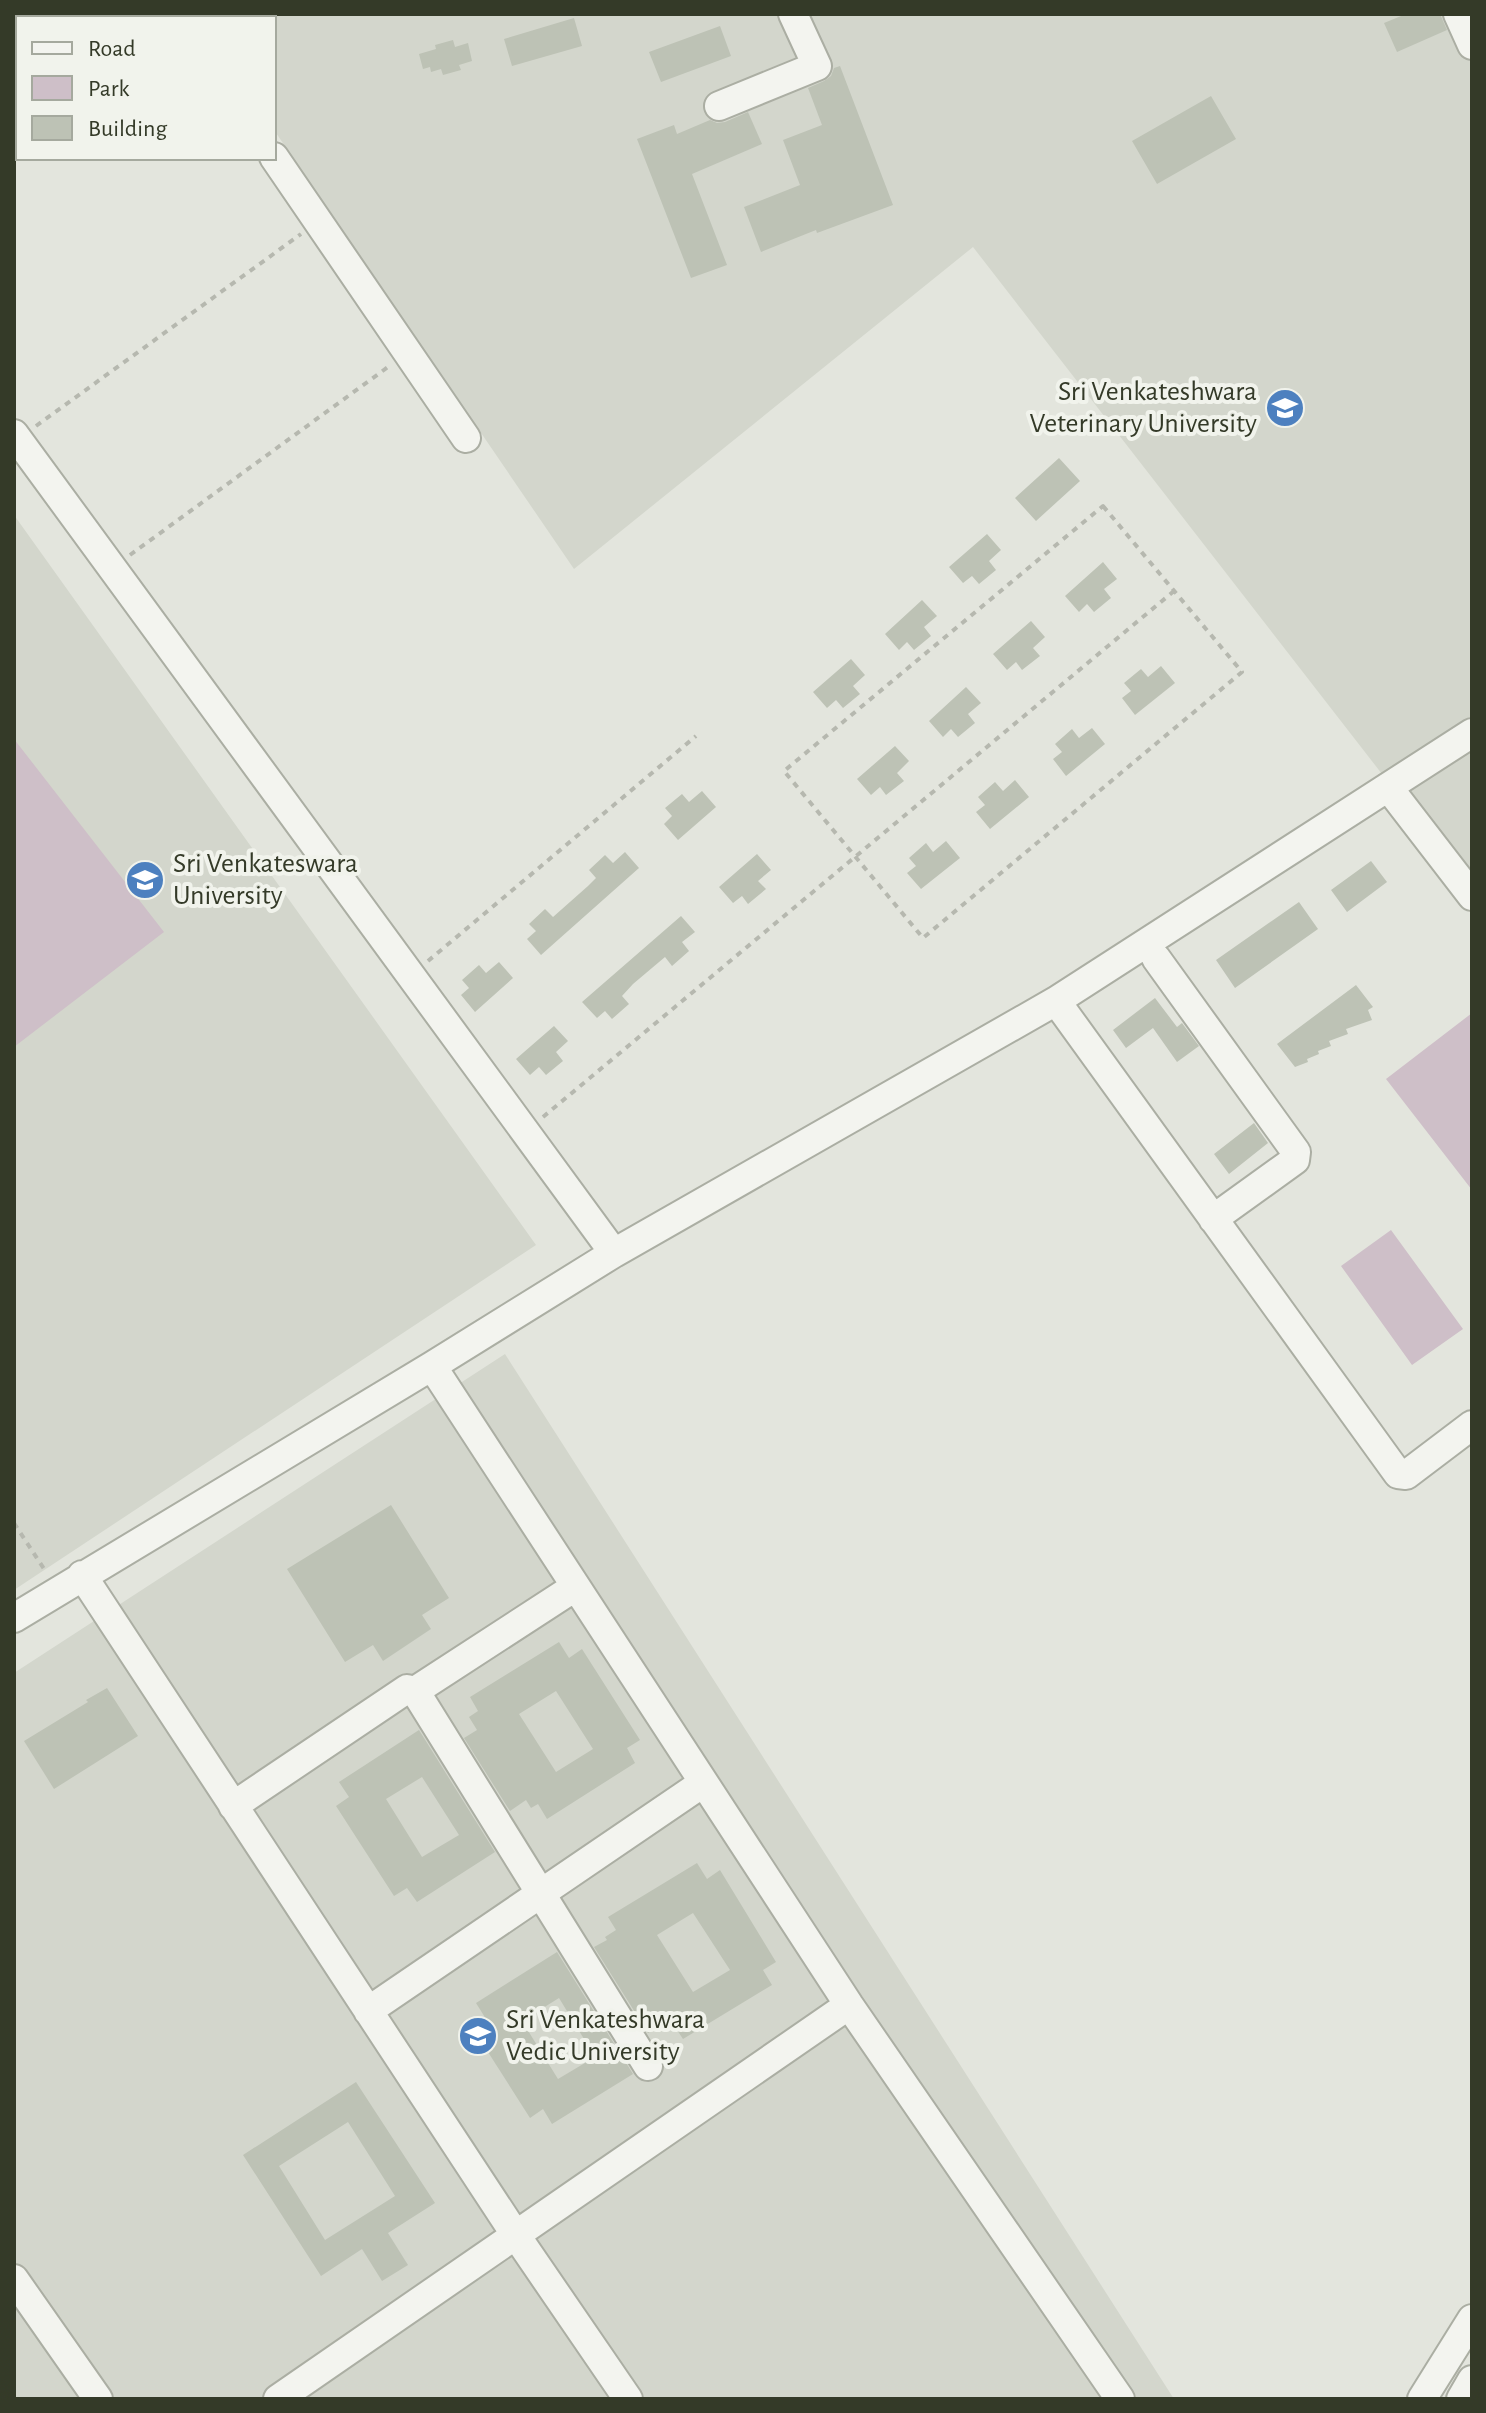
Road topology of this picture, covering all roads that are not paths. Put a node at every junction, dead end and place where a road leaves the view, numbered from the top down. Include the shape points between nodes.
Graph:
1 (793, 14) edge
2 (1458, 14) edge
3 (1472, 45) edge
4 (719, 106) dead end
5 (276, 160) edge
6 (16, 437) edge
7 (466, 438) dead end
8 (1472, 733) edge
9 (1388, 787) junction
10 (1472, 896) edge
11 (1156, 958) dead end
12 (1056, 1001) junction
13 (1213, 1219) junction
14 (614, 1253) junction
15 (432, 1366) junction
16 (1472, 1425) edge
17 (82, 1575) junction
18 (575, 1587) junction
19 (20, 1605) edge
20 (415, 1691) junction
21 (703, 1783) junction
22 (233, 1806) junction
23 (541, 1893) junction
24 (849, 2005) junction
25 (368, 2011) junction
26 (648, 2066) dead end
27 (515, 2234) junction
28 (14, 2279) edge
29 (1472, 2319) edge
30 (1472, 2380) edge
31 (98, 2399) edge
32 (278, 2399) edge
33 (628, 2399) edge
34 (1120, 2399) edge
35 (1422, 2399) edge
36 (1461, 2399) edge

1 - 4 street via 817,66
2 - 3 street
5 - 7 street
6 - 14 street
8 - 9 street
9 - 10 street
9 - 12 street
11 - 13 street via 1296,1152 1295,1160
12 - 13 street
12 - 14 street
13 - 16 street via 1398,1474 1406,1475
14 - 15 street
15 - 17 street
15 - 18 street
17 - 19 street
17 - 22 street
18 - 20 street
18 - 21 street
20 - 22 street via 407,1689
20 - 23 street
21 - 23 street
21 - 24 street
22 - 25 street
23 - 25 street
23 - 26 street
24 - 27 street
24 - 34 street
25 - 27 street
27 - 32 street
27 - 33 street
28 - 31 street
29 - 35 street
30 - 36 street

